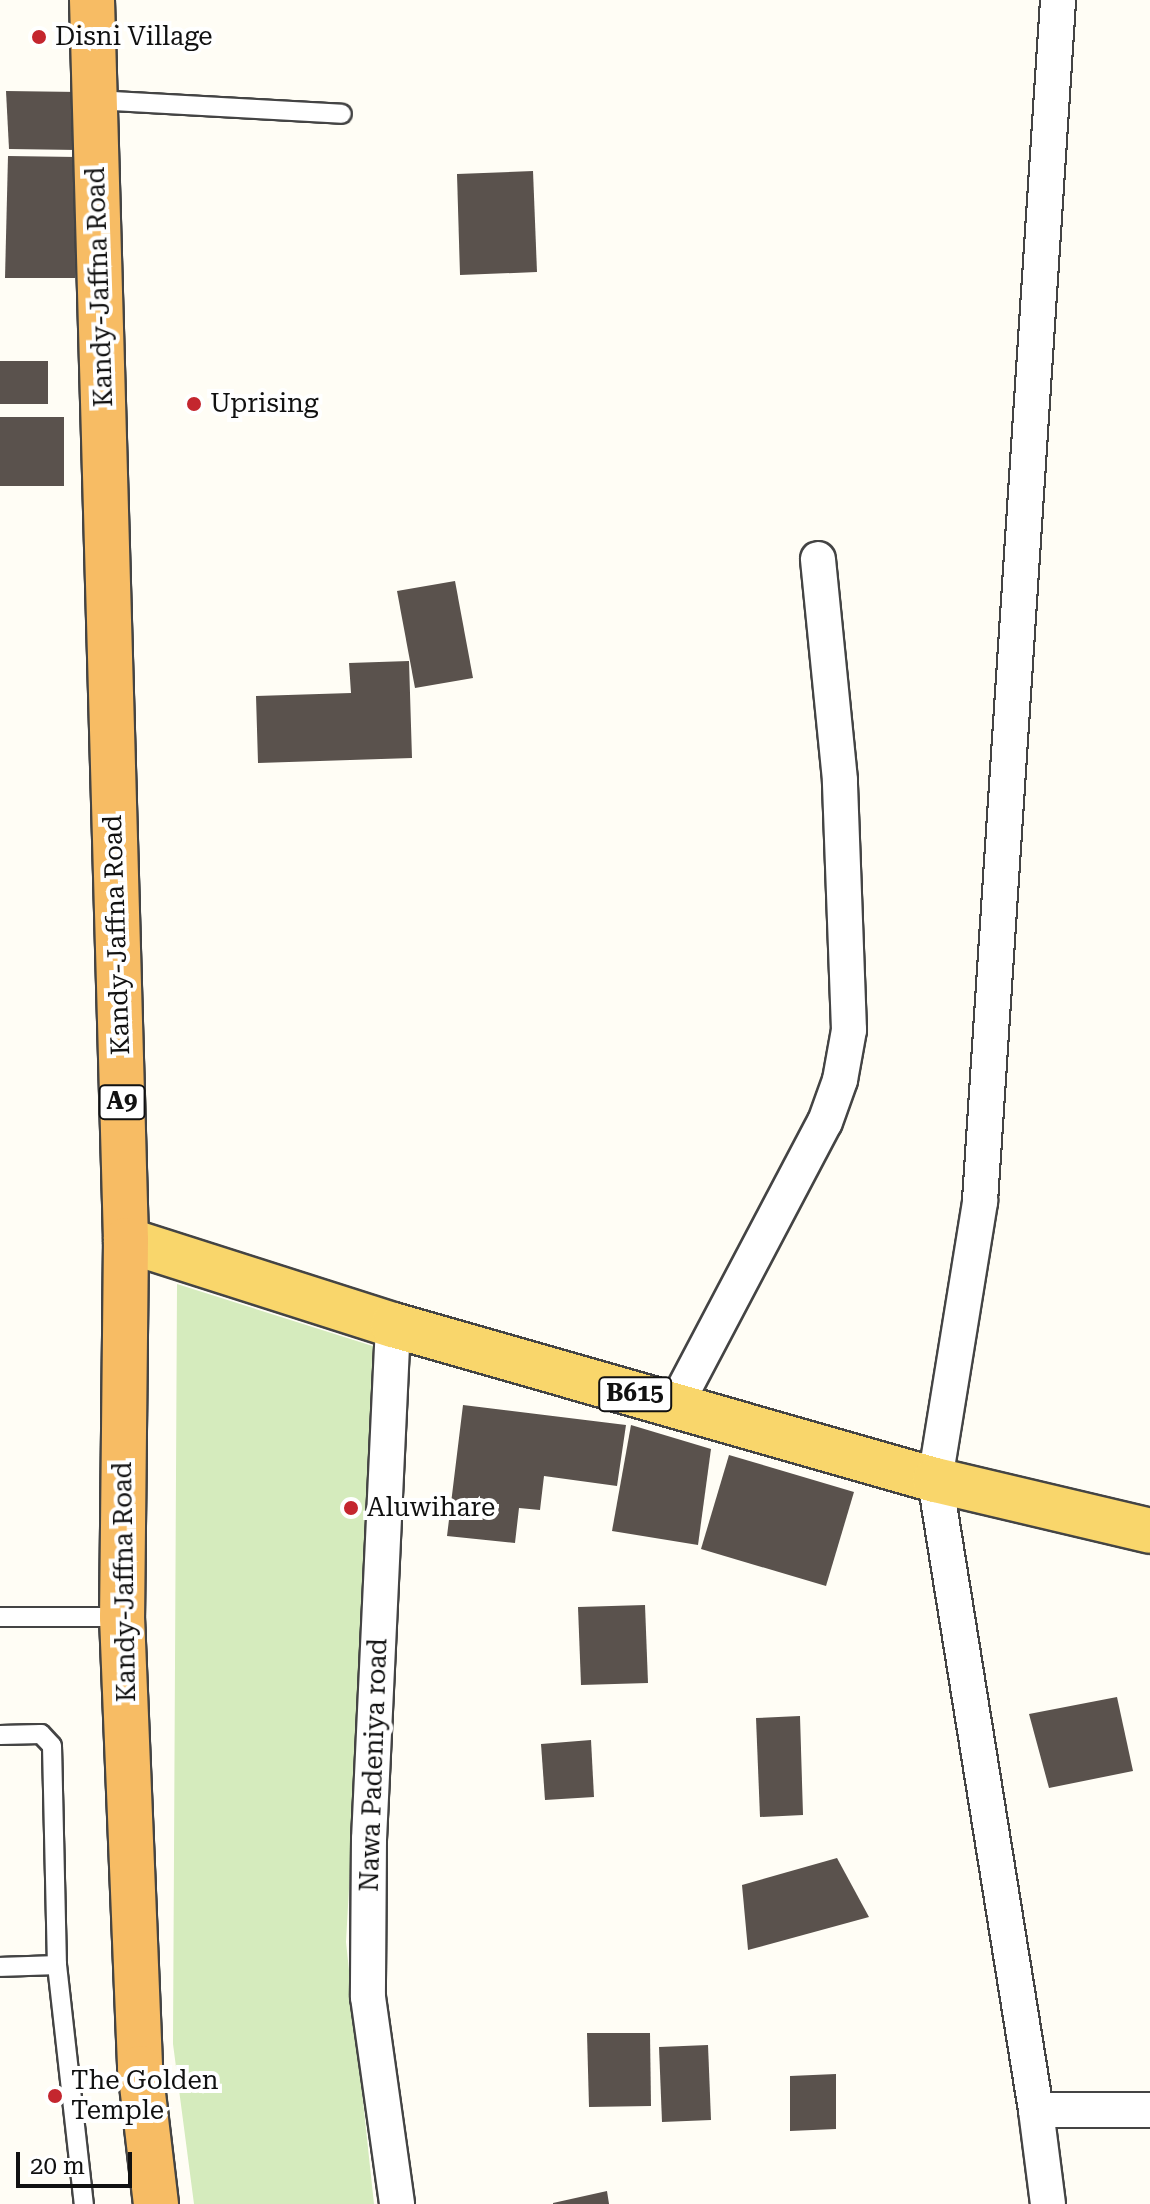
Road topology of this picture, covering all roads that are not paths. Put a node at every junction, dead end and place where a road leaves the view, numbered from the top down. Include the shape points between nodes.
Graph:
1 (92, 0) edge
2 (1058, 0) edge
3 (95, 100) junction
4 (342, 114) dead end
5 (818, 559) dead end
6 (126, 1240) junction
7 (393, 1325) junction
8 (675, 1406) junction
9 (935, 1480) junction
10 (1150, 1531) edge
11 (0, 1617) edge
12 (122, 1617) junction
13 (0, 1735) edge
14 (57, 1965) junction
15 (0, 1967) edge
16 (1036, 2110) junction
17 (1150, 2110) edge
18 (84, 2204) edge
19 (156, 2204) edge
20 (397, 2204) edge
21 (1048, 2204) edge

1 - 3 highway, Kandy-Jaffna Road / A9
2 - 9 street via 980,1201
3 - 4 lane
3 - 6 highway, Kandy-Jaffna Road / A9
5 - 8 street via 840,780 849,1030 825,1122
6 - 7 main road, B615
6 - 12 highway, Kandy-Jaffna Road / A9
7 - 8 main road, B615
7 - 20 street, Nawa Padeniya road via 369,1839 368,1997
8 - 9 main road, B615
9 - 10 main road, B615
9 - 16 street
11 - 12 lane
12 - 19 highway, Kandy-Jaffna Road / A9 via 140,2068
13 - 14 lane via 41,1734 52,1746
14 - 15 lane
14 - 18 lane
16 - 17 street
16 - 21 street

